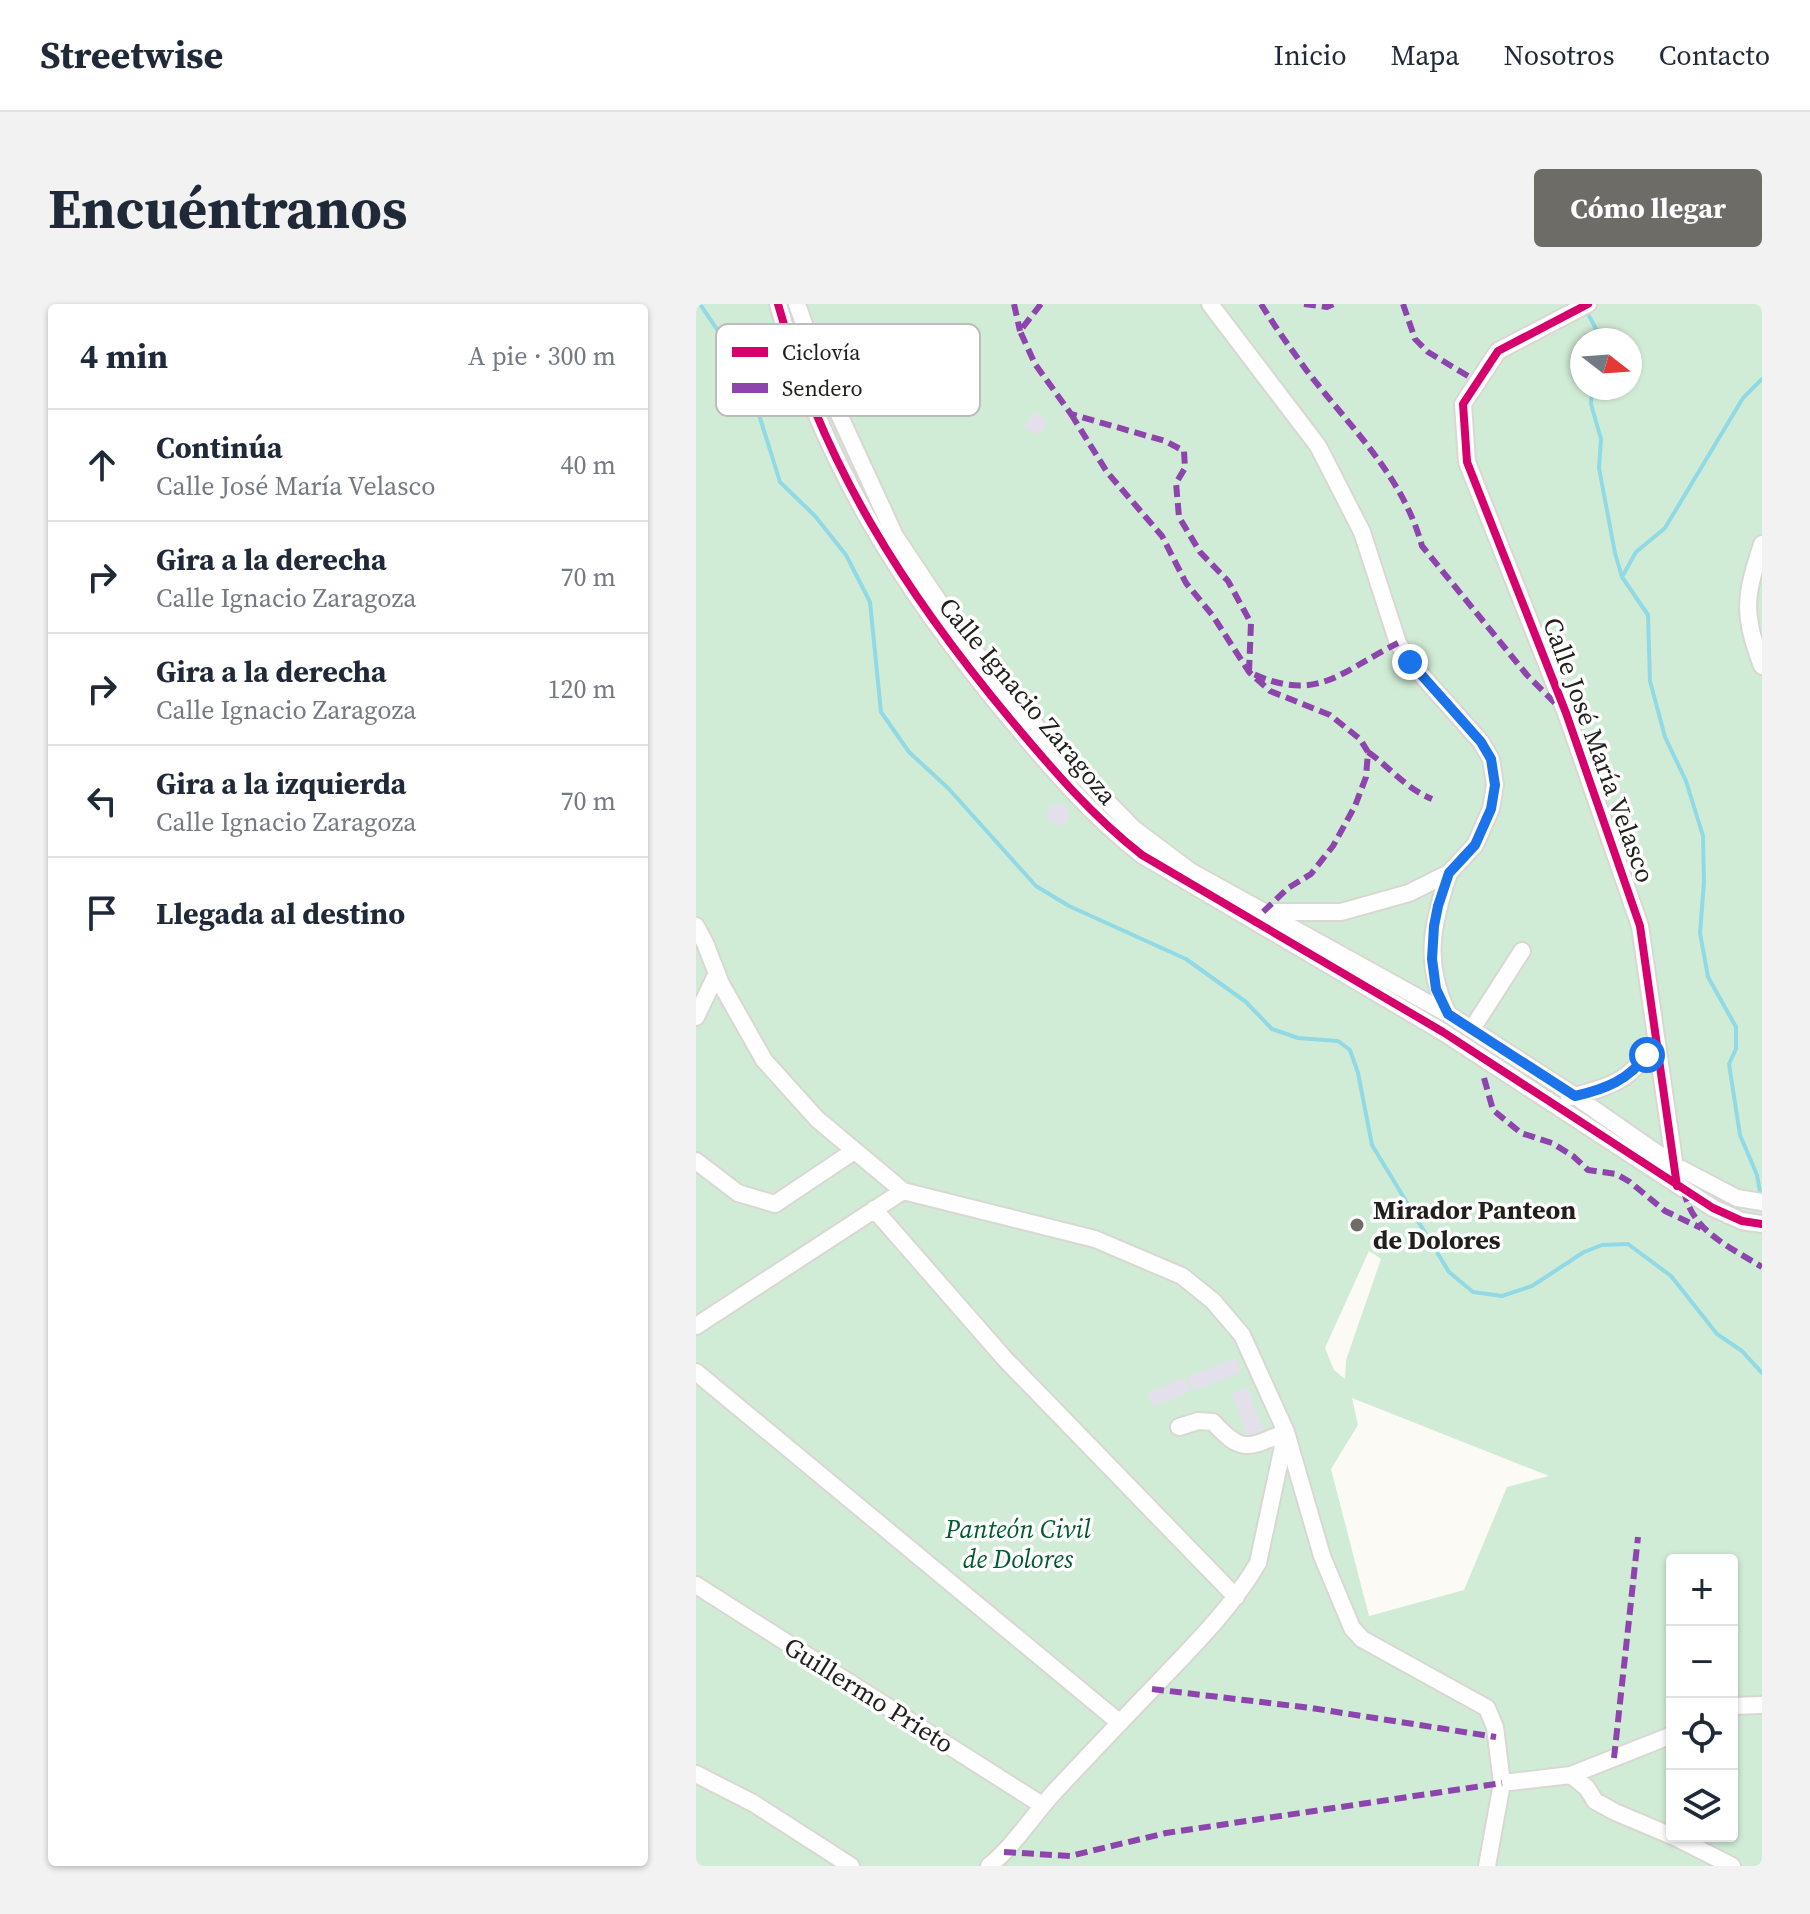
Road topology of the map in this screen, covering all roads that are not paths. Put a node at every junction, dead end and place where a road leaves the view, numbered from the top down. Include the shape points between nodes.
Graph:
1 (778, 304) edge
2 (797, 304) edge
3 (1210, 304) edge
4 (1588, 304) edge
5 (784, 324) edge
6 (804, 324) edge
7 (818, 416) edge
8 (839, 416) edge
9 (1762, 544) edge
10 (1762, 666) edge
11 (1449, 873) junction
12 (1263, 912) junction
13 (696, 926) edge
14 (1522, 951) dead end
15 (717, 973) junction
16 (1448, 1014) junction
17 (696, 1017) edge
18 (1472, 1029) junction
19 (1443, 1032) junction
20 (1656, 1039) junction
21 (1575, 1096) junction
22 (1550, 1101) junction
23 (854, 1151) junction
24 (696, 1161) edge
25 (1674, 1165) junction
26 (1677, 1186) junction
27 (903, 1191) junction
28 (1756, 1202) edge
29 (874, 1209) junction
30 (1759, 1224) edge
31 (696, 1326) edge
32 (696, 1372) edge
33 (1179, 1427) dead end
34 (1286, 1432) junction
35 (696, 1585) edge
36 (1236, 1597) junction
37 (1762, 1705) edge
38 (1738, 1706) edge
39 (1120, 1723) junction
40 (1666, 1737) edge
41 (696, 1774) edge
42 (1571, 1775) junction
43 (1502, 1783) junction
44 (1042, 1805) junction
45 (1666, 1833) edge
46 (1684, 1842) edge
47 (997, 1864) edge
48 (851, 1866) edge
49 (1487, 1866) edge
50 (1732, 1866) edge

1 - 5 street, Calle Ignacio Zaragoza
2 - 6 street, Calle Ignacio Zaragoza
3 - 11 street, Calle Ignacio Zaragoza via 1318,446 1362,532 1398,643 1491,759 1491,809 1475,845
4 - 20 street, Calle José María Velasco via 1498,351 1463,404 1467,462 1544,654 1635,909
7 - 19 street, Calle Ignacio Zaragoza via 881,545 957,655 1101,821 1142,855
8 - 12 street, Calle Ignacio Zaragoza via 882,513 961,635 1049,742 1134,829 1190,871
9 - 10 street via 1747,618
11 - 12 street, Calle Ignacio Zaragoza via 1409,893 1341,912
11 - 16 street, Calle Ignacio Zaragoza via 1434,926 1432,959 1436,989
12 - 16 street, Calle Ignacio Zaragoza
13 - 15 street
14 - 18 street
15 - 17 street
15 - 23 street via 764,1060
16 - 18 street, Calle Ignacio Zaragoza
16 - 19 street
18 - 21 street, Calle Ignacio Zaragoza
19 - 22 street, Calle Ignacio Zaragoza
20 - 21 street via 1631,1074
20 - 25 street, Calle José María Velasco
21 - 22 street
21 - 25 street, Calle Ignacio Zaragoza
22 - 26 street, Calle Ignacio Zaragoza
23 - 24 street via 775,1204 738,1193
23 - 27 street
25 - 26 street, Calle José María Velasco
25 - 28 street, Calle Ignacio Zaragoza via 1718,1190
26 - 30 street, Calle Ignacio Zaragoza via 1727,1215
27 - 29 street
27 - 34 street via 1095,1239 1182,1276 1242,1335
29 - 31 street
29 - 36 street via 1005,1359
32 - 39 street
33 - 34 street via 1213,1422 1231,1441 1252,1446
34 - 36 street via 1258,1563
34 - 43 street via 1322,1556 1352,1628 1362,1639 1487,1708 1495,1727
35 - 44 street, Guillermo Prieto
36 - 39 street
37 - 38 street
39 - 44 street
40 - 42 street
41 - 48 street via 753,1803
42 - 43 street
42 - 45 street via 1595,1801
43 - 49 street
44 - 47 street
46 - 50 street

